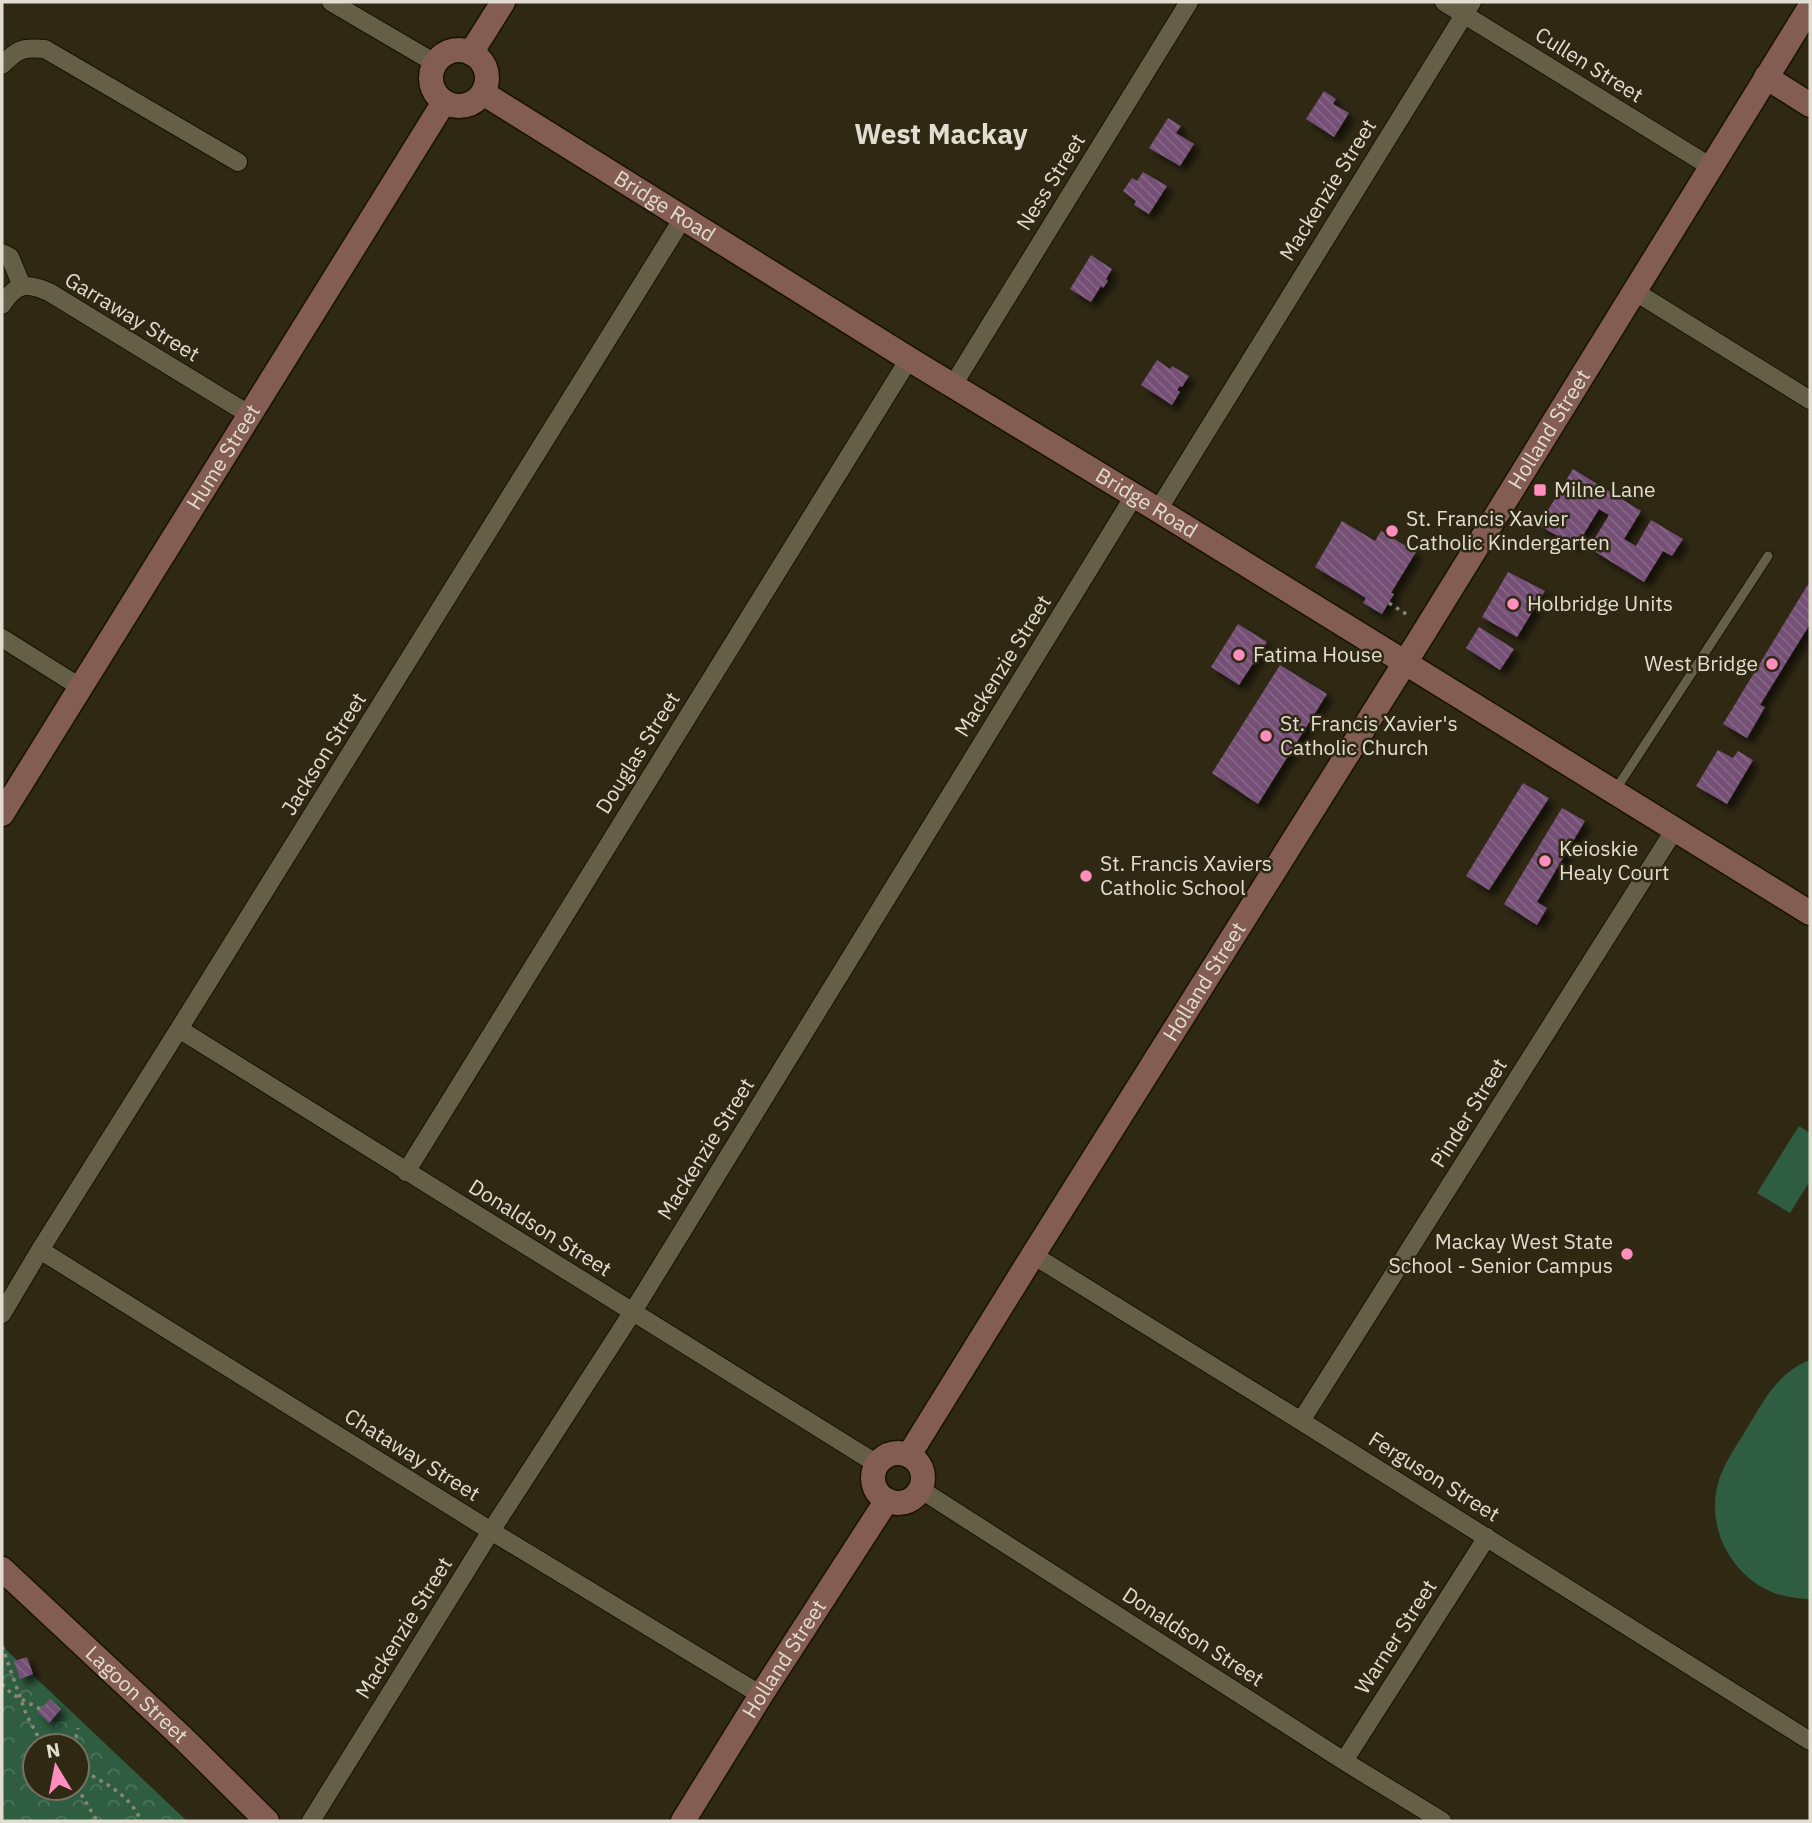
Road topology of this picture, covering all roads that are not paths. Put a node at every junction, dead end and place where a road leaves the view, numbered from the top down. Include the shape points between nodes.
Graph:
1 (331, 2) edge
2 (503, 2) edge
3 (1189, 2) edge
4 (1444, 2) edge
5 (1810, 6) edge
6 (1468, 8) edge
7 (471, 53) junction
8 (435, 63) junction
9 (2, 65) edge
10 (1766, 77) junction
11 (483, 93) junction
12 (444, 102) junction
13 (1810, 105) edge
14 (238, 162) dead end
15 (1711, 167) junction
16 (684, 218) junction
17 (2, 253) edge
18 (22, 286) junction
19 (1634, 291) junction
20 (2, 305) edge
21 (909, 359) junction
22 (953, 385) junction
23 (1810, 400) edge
24 (250, 415) junction
25 (1134, 496) junction
26 (1158, 510) junction
27 (1768, 556) dead end
28 (2, 638) edge
29 (1404, 663) junction
30 (80, 687) junction
31 (1614, 792) junction
32 (2, 814) edge
33 (1675, 829) junction
34 (1810, 913) edge
35 (180, 1029) junction
36 (406, 1172) junction
37 (40, 1250) junction
38 (1032, 1255) junction
39 (632, 1313) junction
40 (2, 1314) edge
41 (1301, 1421) junction
42 (909, 1455) junction
43 (877, 1464) junction
44 (920, 1489) junction
45 (887, 1500) junction
46 (491, 1531) junction
47 (1487, 1537) junction
48 (2, 1569) edge
49 (761, 1695) junction
50 (1810, 1741) edge
51 (1343, 1760) junction
52 (267, 1821) edge
53 (311, 1821) edge
54 (683, 1821) edge
55 (1442, 1821) edge

1 - 8 street
2 - 7 street
3 - 22 street, Ness Street
4 - 6 street, Cullen Street
5 - 10 street, Holland Street
6 - 15 street, Cullen Street
6 - 26 street, Mackenzie Street
7 - 8 street via 448,52
7 - 11 street via 485,67
8 - 12 street via 430,82
9 - 14 street via 17,50 46,49
10 - 13 street
10 - 15 street, Holland Street
11 - 12 street via 468,105
11 - 16 street, Bridge Road
12 - 24 street, Hume Street
15 - 19 street, Holland Street
16 - 21 street, Bridge Road
16 - 35 street, Jackson Street
17 - 18 street via 10,257
18 - 20 street
18 - 24 street, Garraway Street via 49,292
19 - 23 street
19 - 29 street, Holland Street
21 - 22 street, Bridge Road
21 - 36 street, Douglas Street
22 - 25 street, Bridge Road
24 - 30 street, Hume Street
25 - 26 street, Bridge Road
25 - 39 street, Mackenzie Street
26 - 29 street, Bridge Road
27 - 31 lane
28 - 30 street
29 - 31 street, Bridge Road
29 - 38 street, Holland Street
30 - 32 street, Hume Street
31 - 33 street, Bridge Road
33 - 34 street, Bridge Road
33 - 41 street, Pinder Street
35 - 36 street, Donaldson Street
35 - 37 street, Jackson Street
36 - 39 street, Donaldson Street
37 - 40 street, Jackson Street
37 - 46 street, Chataway Street
38 - 41 street, Ferguson Street
38 - 42 street, Holland Street
39 - 43 street, Donaldson Street
39 - 46 street, Mackenzie Street
41 - 47 street, Ferguson Street
42 - 43 street via 892,1453
42 - 44 street via 922,1473
43 - 45 street via 873,1482
44 - 45 street via 907,1501
44 - 51 street, Donaldson Street
45 - 49 street, Holland Street
46 - 49 street, Chataway Street
46 - 53 street, Mackenzie Street
47 - 50 street, Ferguson Street
47 - 51 street, Warner Street
48 - 52 street, Lagoon Street
49 - 54 street, Holland Street
51 - 55 street, Donaldson Street

